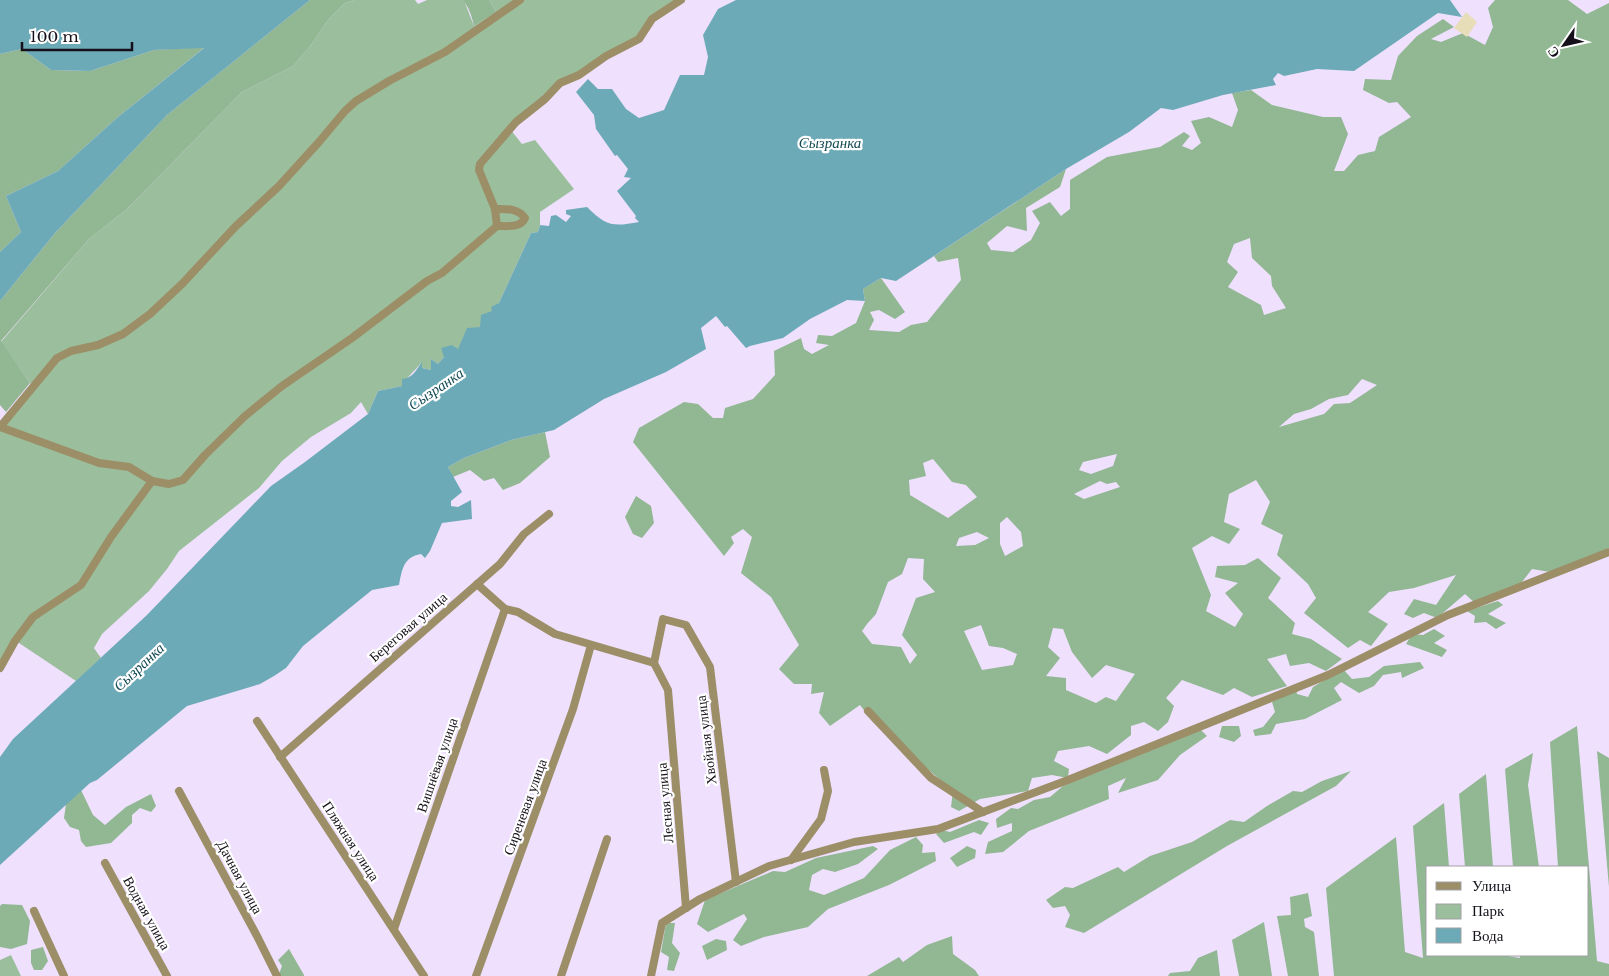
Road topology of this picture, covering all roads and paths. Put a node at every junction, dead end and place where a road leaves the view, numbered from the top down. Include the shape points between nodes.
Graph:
1 (520, 0) edge
2 (681, 0) edge
3 (495, 209) junction
4 (497, 226) junction
5 (0, 427) edge
6 (152, 482) junction
7 (549, 514) dead end
8 (1609, 552) edge
9 (477, 584) junction
10 (505, 610) junction
11 (591, 645) junction
12 (654, 663) junction
13 (0, 668) edge
14 (868, 711) dead end
15 (256, 721) dead end
16 (280, 757) junction
17 (824, 770) dead end
18 (179, 791) dead end
19 (983, 812) junction
20 (607, 838) dead end
21 (792, 860) junction
22 (105, 863) dead end
23 (736, 882) junction
24 (686, 908) junction
25 (34, 911) dead end
26 (394, 929) junction
27 (64, 976) edge
28 (166, 976) edge
29 (277, 976) edge
30 (424, 976) edge
31 (476, 976) edge
32 (561, 976) edge
33 (651, 976) edge

1 - 5 street via 445,52 389,81 345,111 279,186 150,314 123,334 57,358
2 - 3 street via 652,19 639,39 560,83 510,129 480,164 479,170
3 - 4 street
3 - 4 street via 515,210 525,218 518,225
4 - 6 street via 442,273 282,386 245,416 183,480 169,484
5 - 6 street via 100,463 129,467
6 - 13 street via 80,585 33,617
7 - 9 street, Береговая улица via 524,534 500,564
8 - 19 street via 1448,615 1328,675
9 - 10 street
9 - 16 street, Береговая улица
10 - 11 street via 518,612 554,634
10 - 26 street, Вишнёвая улица
11 - 12 street
11 - 31 street, Сиреневая улица via 574,709
12 - 23 street, Хвойная улица via 663,619 686,625 710,667
12 - 24 street, Лесная улица via 668,690
14 - 19 street via 931,778
15 - 16 street, Пляжная улица
16 - 26 street, Пляжная улица
17 - 21 street via 828,791 821,819
18 - 29 street, Дачная улица
19 - 21 street via 938,829 854,842
20 - 32 street
21 - 23 street via 769,866
22 - 28 street, Водная улица
23 - 24 street
24 - 33 street via 662,923
25 - 27 street
26 - 30 street, Пляжная улица

